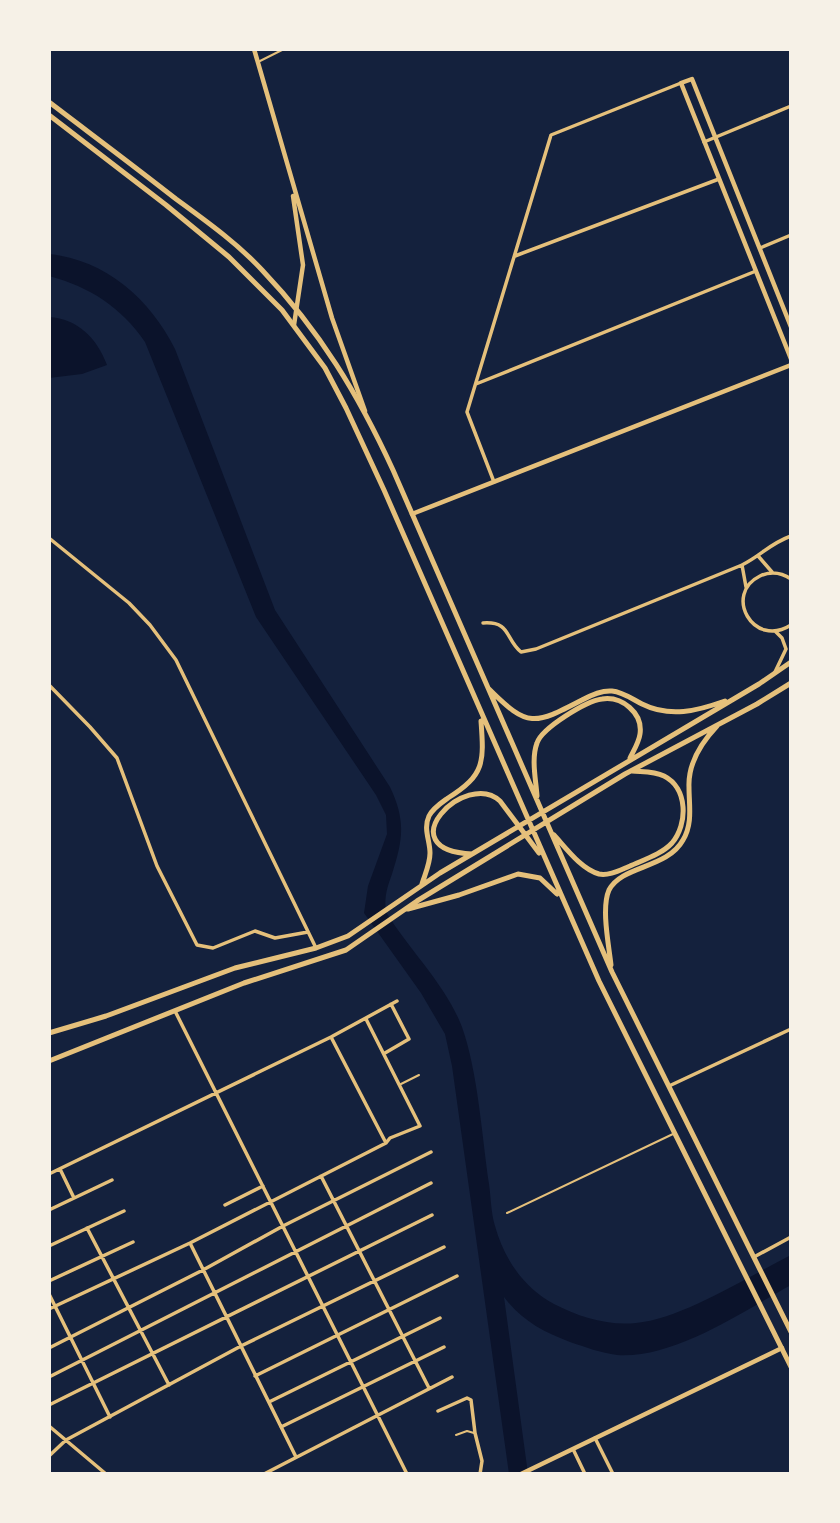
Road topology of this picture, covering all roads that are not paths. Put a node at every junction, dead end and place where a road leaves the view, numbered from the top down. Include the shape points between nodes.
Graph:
1 (254, 49) edge
2 (284, 49) edge
3 (258, 62) junction
4 (681, 83) junction
5 (49, 102) edge
6 (791, 106) edge
7 (49, 115) edge
8 (715, 137) junction
9 (704, 142) junction
10 (290, 178) junction
11 (719, 179) junction
12 (791, 235) edge
13 (760, 248) junction
14 (515, 256) junction
15 (756, 271) junction
16 (297, 310) junction
17 (294, 325) junction
18 (791, 327) edge
19 (791, 359) edge
20 (791, 365) edge
21 (476, 384) junction
22 (366, 412) junction
23 (494, 482) junction
24 (412, 514) junction
25 (791, 536) edge
26 (49, 538) edge
27 (759, 557) junction
28 (742, 565) junction
29 (773, 573) junction
30 (791, 579) edge
31 (746, 590) junction
32 (483, 623) dead end
33 (791, 625) edge
34 (775, 631) junction
35 (791, 662) edge
36 (773, 675) junction
37 (791, 683) edge
38 (49, 685) edge
39 (486, 686) junction
40 (735, 698) junction
41 (481, 716) junction
42 (720, 723) junction
43 (629, 759) junction
44 (627, 773) junction
45 (537, 799) junction
46 (550, 830) junction
47 (474, 853) junction
48 (547, 864) junction
49 (422, 884) junction
50 (562, 899) junction
51 (405, 909) junction
52 (308, 932) junction
53 (316, 948) junction
54 (612, 972) junction
55 (397, 1001) dead end
56 (391, 1004) junction
57 (175, 1011) junction
58 (366, 1019) junction
59 (791, 1029) edge
60 (49, 1033) edge
61 (331, 1037) junction
62 (385, 1053) junction
63 (49, 1061) edge
64 (418, 1075) dead end
65 (400, 1084) junction
66 (669, 1086) junction
67 (215, 1092) junction
68 (675, 1133) junction
69 (386, 1143) junction
70 (431, 1152) dead end
71 (60, 1169) junction
72 (49, 1174) edge
73 (321, 1177) junction
74 (112, 1180) dead end
75 (431, 1183) dead end
76 (263, 1186) junction
77 (74, 1198) junction
78 (335, 1202) junction
79 (271, 1203) junction
80 (225, 1205) dead end
81 (49, 1210) edge
82 (124, 1211) dead end
83 (507, 1213) dead end
84 (432, 1214) dead end
85 (283, 1226) junction
86 (348, 1227) junction
87 (87, 1228) junction
88 (791, 1237) edge
89 (133, 1242) dead end
90 (190, 1243) junction
91 (49, 1246) edge
92 (444, 1247) dead end
93 (360, 1252) junction
94 (296, 1253) junction
95 (102, 1257) junction
96 (754, 1257) junction
97 (203, 1270) junction
98 (457, 1276) dead end
99 (308, 1278) junction
100 (114, 1279) junction
101 (49, 1281) edge
102 (374, 1281) junction
103 (215, 1293) junction
104 (49, 1294) edge
105 (55, 1306) junction
106 (323, 1306) junction
107 (129, 1308) junction
108 (49, 1309) edge
109 (389, 1309) junction
110 (227, 1318) junction
111 (440, 1318) dead end
112 (140, 1330) junction
113 (791, 1331) edge
114 (337, 1335) junction
115 (402, 1335) junction
116 (70, 1337) junction
117 (241, 1346) junction
118 (444, 1347) dead end
119 (49, 1348) edge
120 (782, 1348) junction
121 (153, 1354) junction
122 (82, 1360) junction
123 (350, 1361) junction
124 (415, 1361) junction
125 (791, 1367) edge
126 (255, 1376) junction
127 (49, 1377) edge
128 (452, 1377) dead end
129 (93, 1383) junction
130 (169, 1385) junction
131 (363, 1387) junction
132 (429, 1388) junction
133 (269, 1402) junction
134 (49, 1405) edge
135 (438, 1411) dead end
136 (377, 1415) junction
137 (110, 1417) junction
138 (49, 1426) edge
139 (281, 1427) junction
140 (475, 1433) junction
141 (456, 1435) dead end
142 (595, 1438) junction
143 (66, 1440) junction
144 (573, 1449) junction
145 (49, 1456) edge
146 (296, 1457) junction
147 (106, 1474) edge
148 (264, 1474) edge
149 (407, 1474) edge
150 (480, 1474) edge
151 (521, 1474) edge
152 (585, 1474) edge
153 (612, 1474) edge

1 - 3 street
2 - 3 lane
3 - 10 street
4 - 8 street via 692,79
4 - 9 street
4 - 14 street via 551,135
5 - 16 main road via 223,236 261,268
6 - 8 street
7 - 17 main road via 211,242
8 - 9 street
8 - 13 street
9 - 11 street
10 - 16 street via 303,255
10 - 22 street
11 - 14 street
11 - 15 street
12 - 13 street
13 - 18 street
14 - 21 street
15 - 19 street
15 - 21 street
16 - 17 street
16 - 22 main road
17 - 41 main road via 346,408
20 - 23 street
21 - 23 street via 467,412
22 - 24 main road
23 - 24 street
24 - 39 main road
25 - 27 street via 773,542
26 - 52 street via 129,603 176,660
27 - 28 street
27 - 29 street
28 - 31 street
28 - 32 street via 525,652 518,650 505,629
29 - 30 street
29 - 31 street via 757,577
31 - 34 street via 743,604 748,618 760,628
33 - 34 street
34 - 36 street via 786,649
35 - 36 main road
36 - 40 main road
37 - 42 main road
38 - 52 street via 117,758 157,866 197,946 213,948 255,931 275,938
39 - 40 main road via 517,715 536,720 606,691 668,712 696,710
39 - 45 main road
40 - 43 main road
41 - 48 main road
41 - 49 main road via 481,758 475,778 428,817 430,857
42 - 44 main road
42 - 54 main road via 692,765 690,821 680,845 664,859 616,882 608,892
43 - 45 main road via 640,735 636,713 614,699 593,702 541,734 534,756
43 - 47 main road
44 - 46 main road via 657,773 676,787 683,814 676,837 667,847 603,874 586,867
44 - 51 main road
45 - 46 main road
46 - 54 main road
47 - 48 main road via 441,848 434,825 446,808 482,793 500,801
47 - 49 main road
48 - 50 main road
49 - 53 main road via 361,928
50 - 51 main road via 540,878 518,874
50 - 68 main road
51 - 57 main road via 346,950 243,983
52 - 53 street
53 - 60 main road via 235,968
54 - 66 main road
55 - 56 street
56 - 58 street
56 - 62 street via 409,1039
57 - 63 main road
57 - 67 street
58 - 61 street
58 - 62 street
59 - 66 street
61 - 67 street
61 - 69 street
62 - 65 street
64 - 65 lane
65 - 69 street via 420,1126
66 - 96 main road
67 - 71 street
67 - 76 street
68 - 83 lane
68 - 120 main road
69 - 73 street
70 - 78 street
71 - 72 street
71 - 77 street
73 - 78 street
73 - 79 street
74 - 77 street
75 - 86 street
76 - 79 street
76 - 80 street
77 - 81 street
78 - 85 street
78 - 86 street
79 - 85 street
79 - 90 street
82 - 87 street
84 - 93 street
85 - 94 street
85 - 97 street
86 - 93 street
86 - 94 street
87 - 91 street
87 - 95 street
88 - 96 street
89 - 95 street
90 - 97 street
90 - 100 street
92 - 102 street
93 - 99 street
93 - 102 street
94 - 99 street
94 - 103 street
95 - 100 street
95 - 101 street
96 - 113 main road
97 - 103 street
97 - 107 street
98 - 109 street
99 - 106 street
99 - 110 street
100 - 105 street
100 - 107 street
102 - 106 street
102 - 109 street
103 - 110 street
103 - 112 street
104 - 105 street
105 - 108 street
105 - 116 street
106 - 114 street
106 - 117 street
107 - 112 street
107 - 116 street
109 - 114 street
109 - 115 street
110 - 117 street
110 - 121 street
111 - 115 street
112 - 121 street
112 - 122 street
114 - 123 street
114 - 126 street
115 - 123 street
115 - 124 street
116 - 119 street
116 - 122 street
117 - 126 street
117 - 130 street
118 - 124 street
120 - 125 main road
120 - 142 street
121 - 129 street
121 - 130 street
122 - 127 street
122 - 129 street
123 - 131 street
123 - 133 street
124 - 131 street
124 - 132 street
126 - 133 street
128 - 132 street
129 - 134 street
129 - 137 street
130 - 137 street
131 - 136 street
131 - 139 street
132 - 136 street
133 - 139 street
135 - 140 street via 469,1398
136 - 146 street
136 - 149 street
137 - 143 street
138 - 143 street
139 - 146 street
140 - 141 lane
140 - 150 street via 482,1461
142 - 144 street
142 - 153 street
143 - 145 street
143 - 147 street
144 - 151 street
144 - 152 street
146 - 148 street

